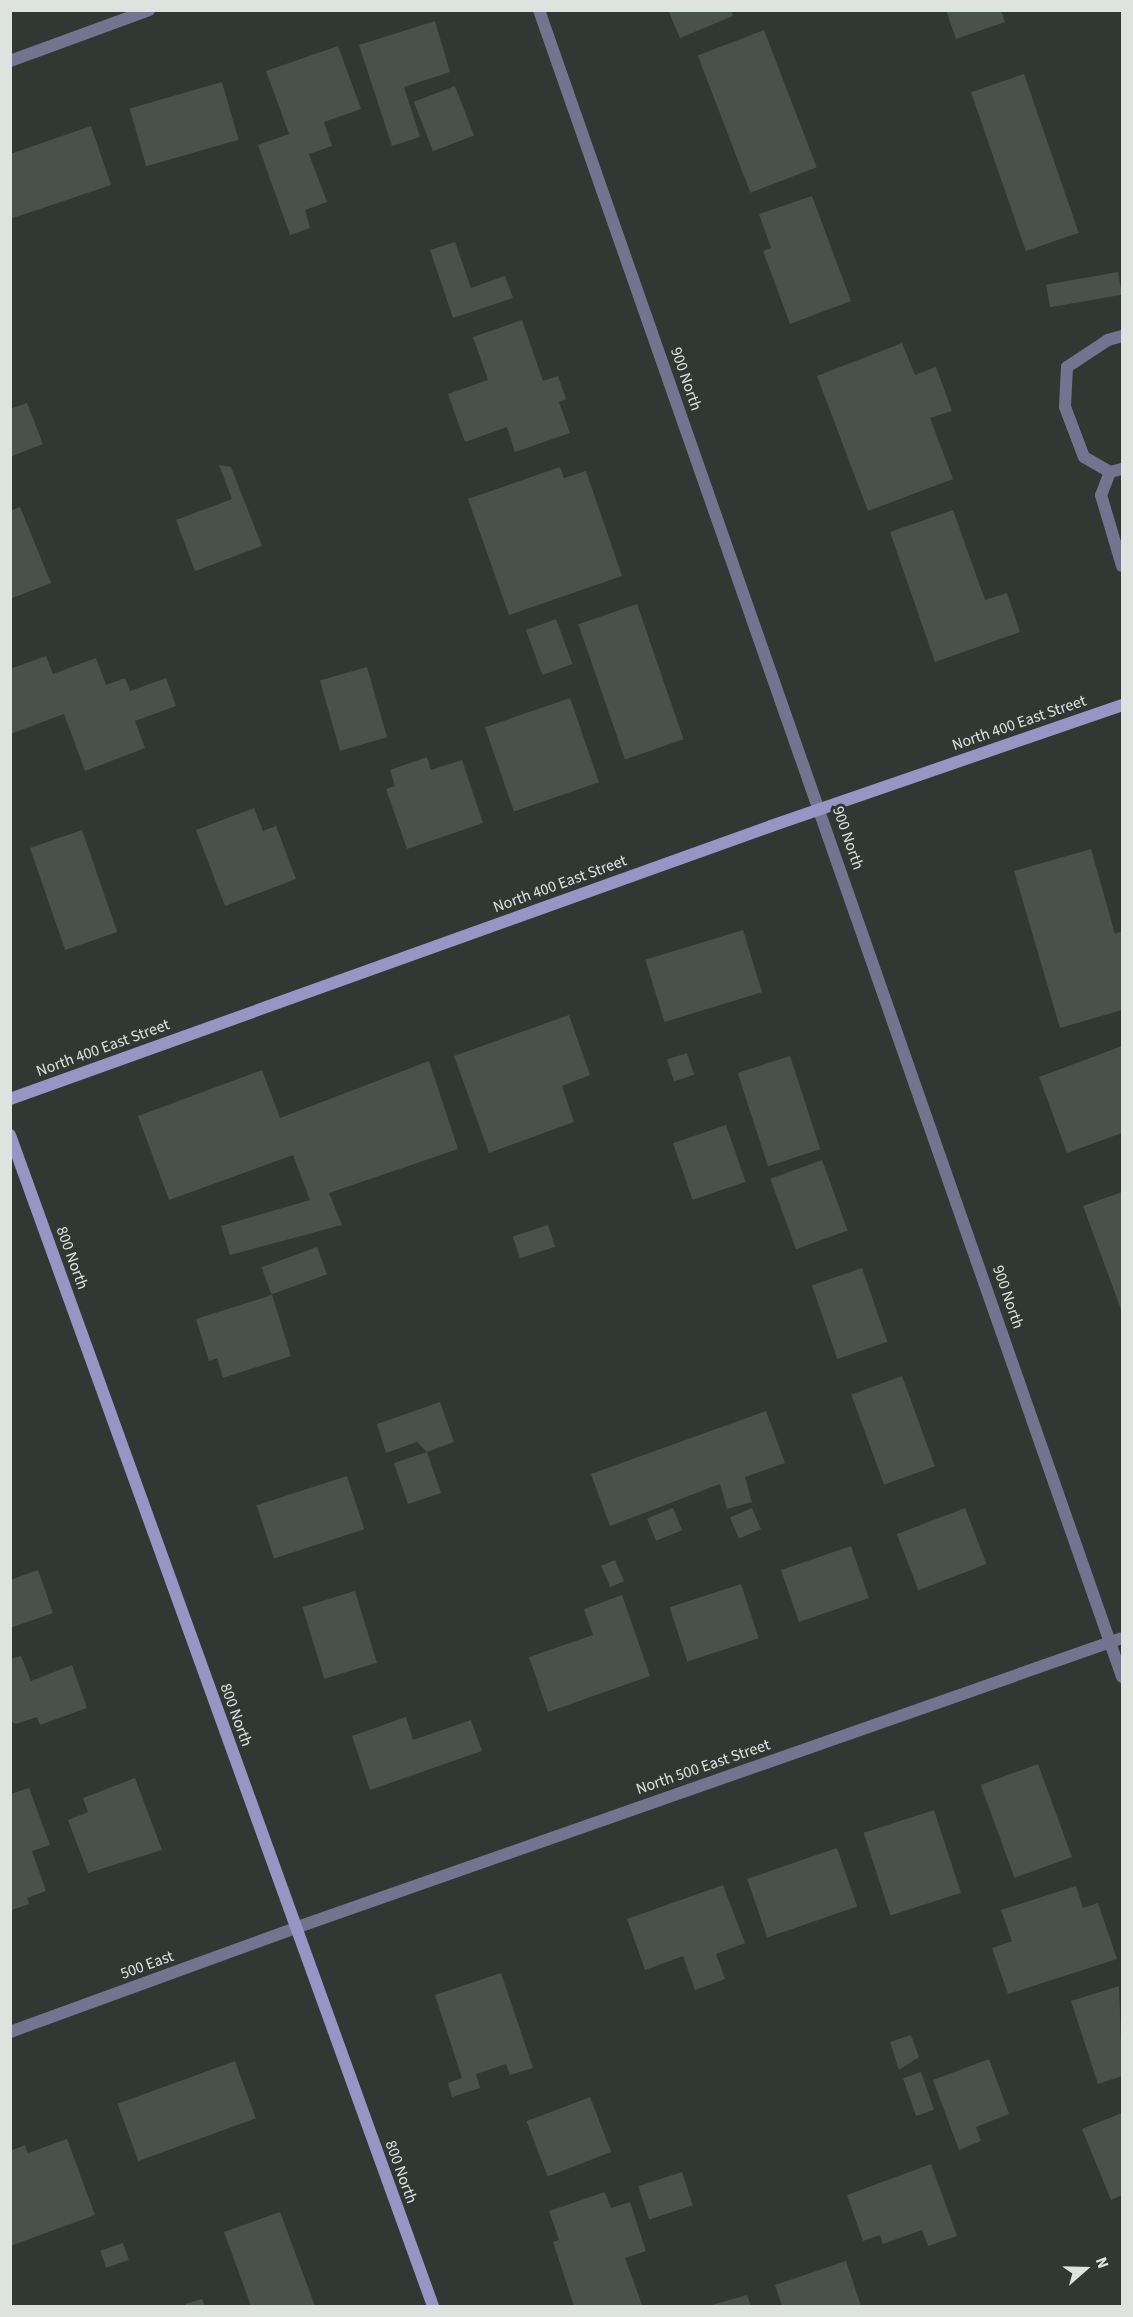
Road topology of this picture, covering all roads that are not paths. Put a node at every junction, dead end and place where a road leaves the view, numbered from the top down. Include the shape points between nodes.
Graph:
1 (149, 10) edge
2 (539, 10) edge
3 (10, 62) edge
4 (1122, 336) edge
5 (1116, 470) edge
6 (1122, 566) edge
7 (1122, 705) edge
8 (820, 808) junction
9 (10, 1099) edge
10 (10, 1135) edge
11 (1122, 1638) edge
12 (1110, 1642) junction
13 (1122, 1677) edge
14 (295, 1928) junction
15 (10, 2032) edge
16 (433, 2307) edge

1 - 3 street
2 - 8 street, 900 North
4 - 5 street via 1108,340 1067,367 1065,407 1084,457
5 - 6 street via 1101,495
7 - 8 street, North 400 East Street
8 - 9 street, North 400 East Street
8 - 12 street, 900 North
10 - 14 street, 800 North
11 - 12 street, North 500 East Street
12 - 13 street, 900 North
12 - 14 street, North 500 East Street
14 - 15 street, 500 East
14 - 16 street, 800 North

